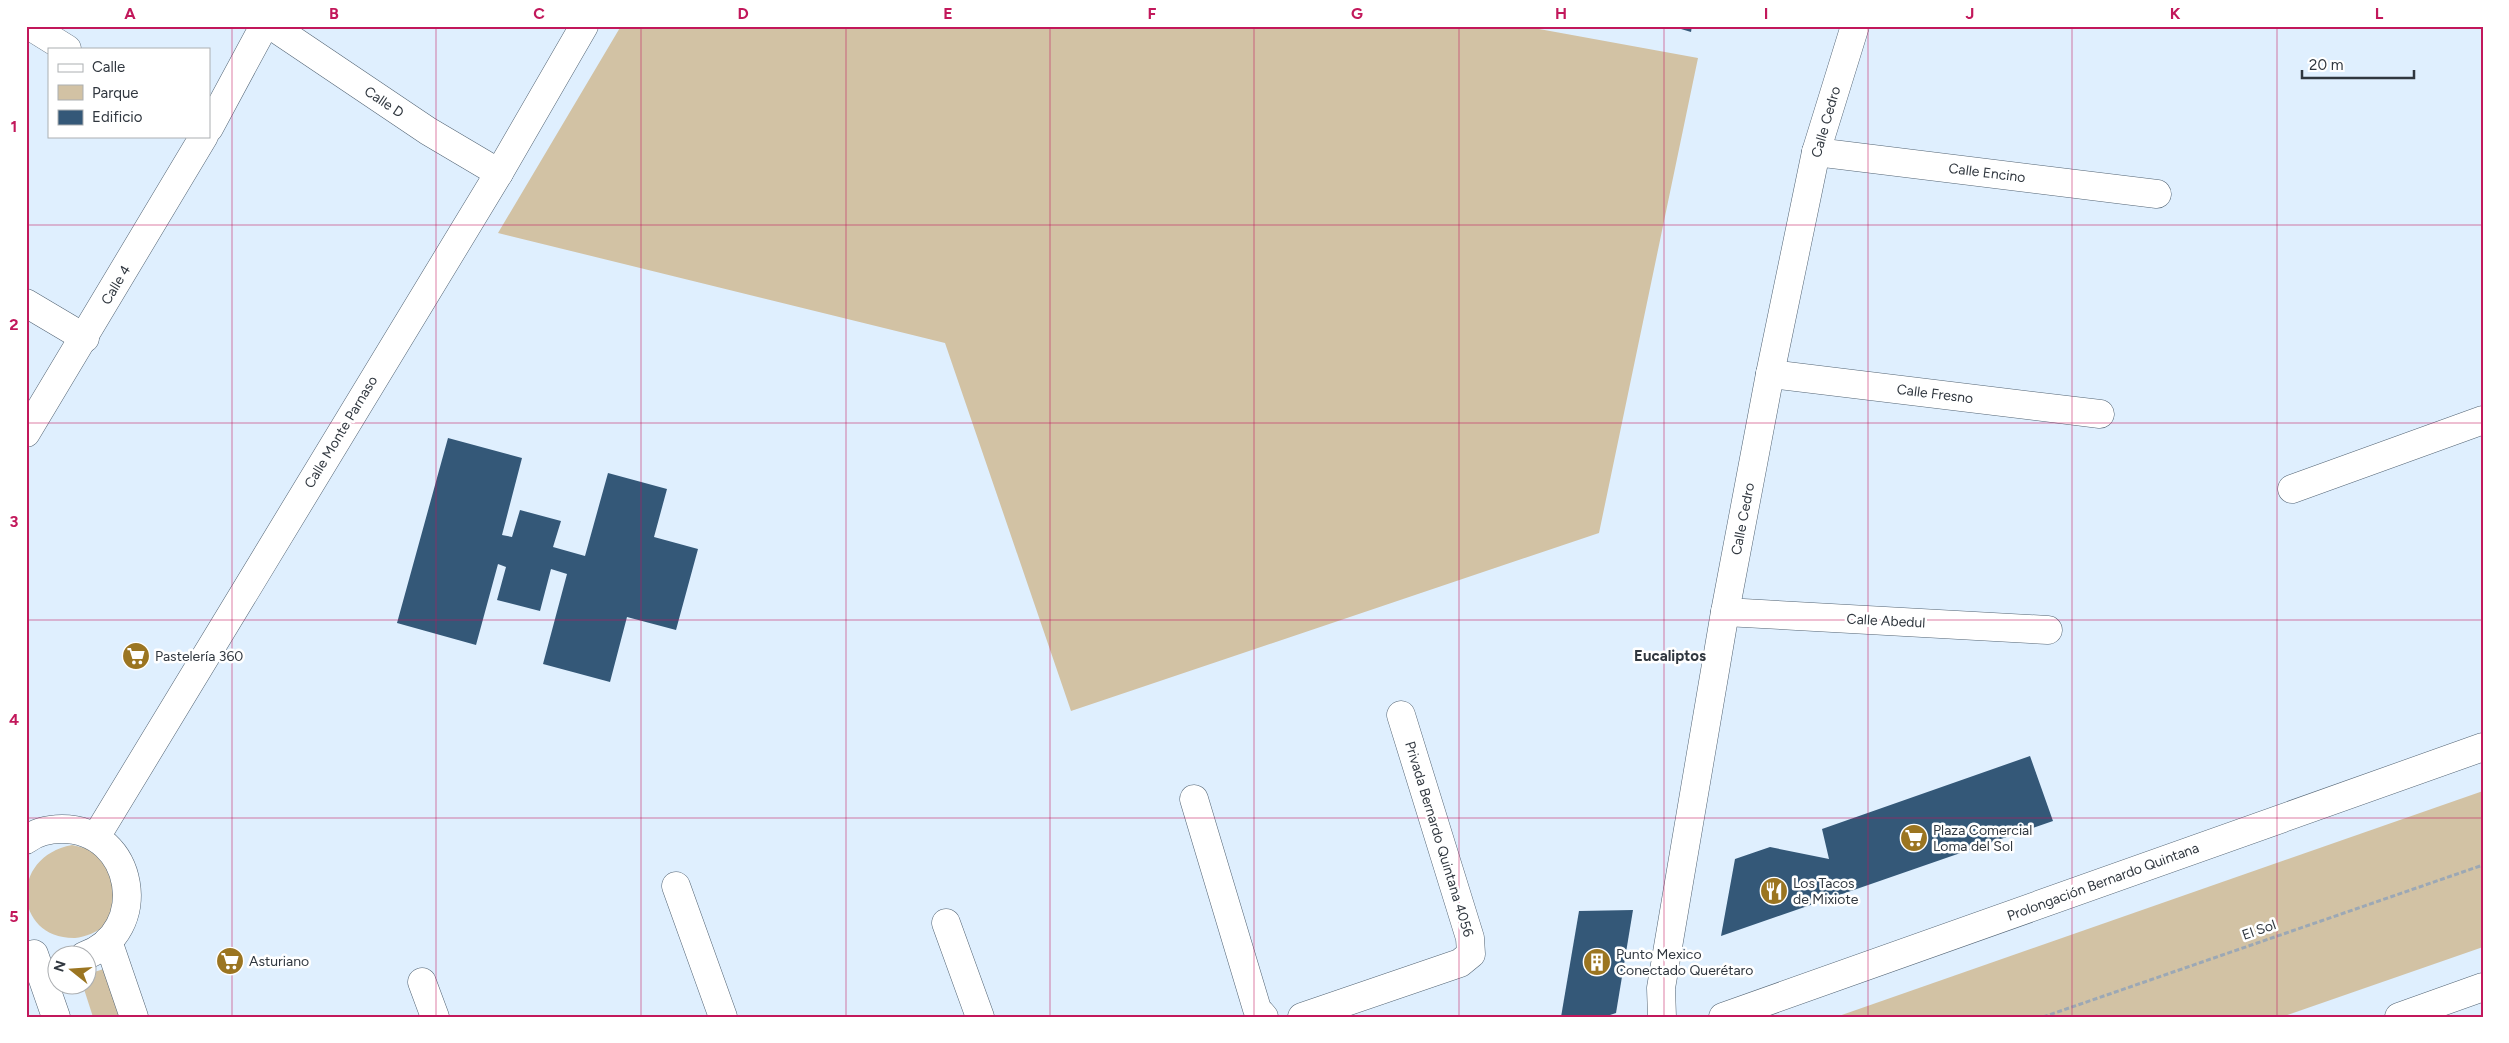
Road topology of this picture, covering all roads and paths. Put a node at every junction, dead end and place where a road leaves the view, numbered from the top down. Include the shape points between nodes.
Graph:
1 (30, 26) edge
2 (264, 26) edge
3 (272, 26) edge
4 (584, 26) edge
5 (1854, 26) edge
6 (66, 48) edge
7 (210, 126) edge
8 (203, 138) edge
9 (1816, 152) junction
10 (500, 173) junction
11 (2157, 194) dead end
12 (26, 303) edge
13 (85, 338) junction
14 (1770, 374) junction
15 (2100, 414) dead end
16 (2483, 420) edge
17 (26, 433) edge
18 (2292, 489) dead end
19 (1725, 612) junction
20 (2048, 630) dead end
21 (1402, 715) dead end
22 (2483, 747) edge
23 (1194, 799) dead end
24 (96, 837) junction
25 (26, 840) edge
26 (2483, 865) edge
27 (676, 886) dead end
28 (946, 923) dead end
29 (108, 941) junction
30 (98, 948) edge
31 (39, 954) edge
32 (422, 982) dead end
33 (2483, 988) edge
34 (1355, 1008) edge
35 (56, 1017) edge
36 (134, 1017) edge
37 (435, 1017) edge
38 (722, 1017) edge
39 (980, 1017) edge
40 (1264, 1017) edge
41 (1302, 1017) edge
42 (1662, 1017) edge
43 (1724, 1017) edge
44 (2042, 1017) edge
45 (2399, 1017) edge

1 - 6 street
2 - 7 street
3 - 10 street, Calle D via 428,131
4 - 10 street, Calle Monte Parnaso
5 - 9 street, Calle Cedro
8 - 13 street, Calle 4
9 - 11 street, Calle Encino
9 - 14 street, Calle Cedro
10 - 24 street, Calle Monte Parnaso
12 - 13 street
13 - 17 street, Calle 4
14 - 15 street, Calle Fresno
14 - 19 street, Calle Cedro
16 - 18 street
19 - 20 street, Calle Abedul
19 - 42 street, Calle Cedro via 1661,988
21 - 34 street, Privada Bernardo Quintana 4056 via 1470,938 1471,954 1460,963
22 - 43 street, Prolongación Bernardo Quintana
23 - 40 street via 1257,1009
24 - 25 street via 74,829 51,829
24 - 29 street via 111,850 122,867 128,886 127,906 120,925
26 - 44 path, El Sol
27 - 38 street
28 - 39 street
29 - 30 street
29 - 36 street
31 - 35 street
32 - 37 street
33 - 45 street
34 - 41 street, Privada Bernardo Quintana 4056

